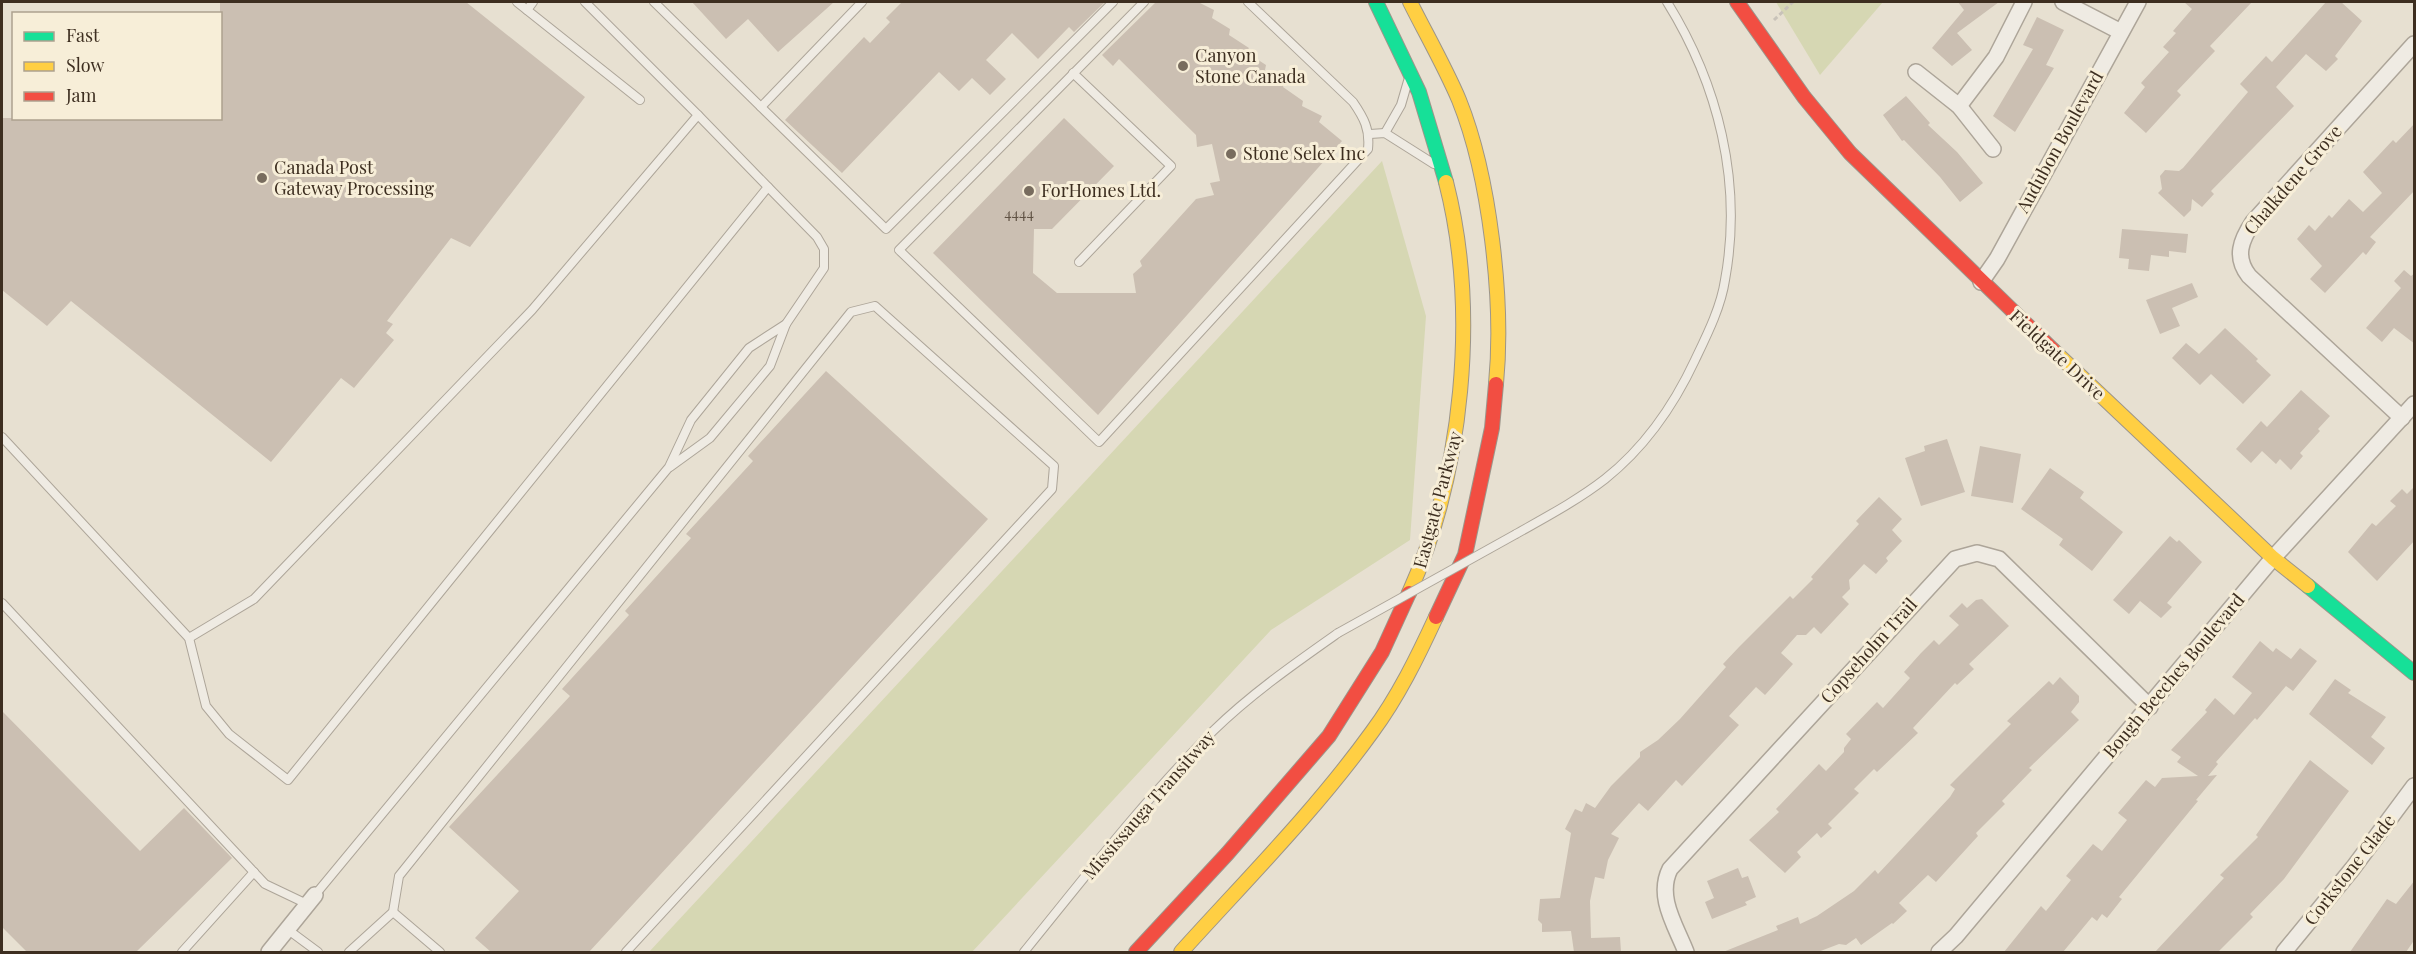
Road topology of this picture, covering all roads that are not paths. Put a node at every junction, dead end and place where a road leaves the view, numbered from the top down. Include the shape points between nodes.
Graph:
1 (516, 2) edge
2 (533, 2) edge
3 (585, 2) edge
4 (654, 2) edge
5 (862, 2) edge
6 (1113, 2) edge
7 (1144, 2) edge
8 (1248, 2) edge
9 (1376, 2) edge
10 (1410, 2) edge
11 (1667, 2) edge
12 (1737, 2) edge
13 (2024, 2) edge
14 (2063, 2) edge
15 (2138, 2) edge
16 (527, 10) junction
17 (2121, 32) junction
18 (2415, 44) edge
19 (1412, 68) junction
20 (1916, 72) dead end
21 (1073, 73) junction
22 (640, 100) dead end
23 (1959, 106) junction
24 (761, 107) junction
25 (698, 115) junction
26 (1385, 133) junction
27 (1370, 134) junction
28 (1993, 149) dead end
29 (1446, 175) junction
30 (768, 187) junction
31 (1079, 262) dead end
32 (1981, 282) junction
33 (786, 324) junction
34 (2415, 404) edge
35 (2402, 418) junction
36 (2, 437) edge
37 (669, 467) junction
38 (2272, 558) junction
39 (2, 603) edge
40 (189, 638) junction
41 (2415, 673) edge
42 (2150, 707) junction
43 (2415, 786) edge
44 (254, 872) junction
45 (311, 899) junction
46 (393, 912) junction
47 (287, 929) junction
48 (182, 952) edge
49 (269, 952) edge
50 (318, 952) edge
51 (349, 952) edge
52 (440, 952) edge
53 (626, 952) edge
54 (1024, 952) edge
55 (1136, 952) edge
56 (1181, 952) edge
57 (1686, 952) edge
58 (1939, 952) edge
59 (2284, 952) edge

1 - 16 lane
2 - 16 lane
3 - 25 lane
4 - 24 lane
5 - 24 lane
6 - 24 lane via 886,229
7 - 21 lane
8 - 27 lane via 1353,102
9 - 19 main road, Eastgate Parkway
10 - 56 main road, Eastgate Parkway via 1459,101 1481,175 1498,292 1499,357 1492,428 1465,555 1417,658 1373,731 1315,804
11 - 54 lane, Mississauga Transitway, bridge via 1713,93 1728,162 1730,217 1725,280 1709,330 1684,384 1649,435 1605,479 1516,534 1338,633 1275,677 1214,730 1121,832
12 - 32 main road, Fieldgate Drive via 1804,97 1850,153
13 - 23 street via 1996,57
14 - 17 street
15 - 17 street, Audubon Boulevard
16 - 22 lane
17 - 32 street, Audubon Boulevard
18 - 35 street, Chalkdene Grove via 2253,222 2242,239 2240,252 2249,276
19 - 26 lane via 1401,105
19 - 29 main road, Eastgate Parkway
20 - 23 street
21 - 27 lane via 899,250 1099,442 1368,149
21 - 31 lane via 1171,166
23 - 28 street
25 - 30 lane
25 - 40 lane via 532,310 254,599
26 - 27 lane
26 - 29 lane via 1426,157
29 - 55 main road, Eastgate Parkway via 1460,262 1466,351 1460,418 1449,475 1432,539 1408,601 1329,736 1242,838
30 - 33 lane via 824,249 824,268
30 - 40 lane via 288,780 229,734 206,706
32 - 38 main road, Fieldgate Drive
33 - 37 lane via 749,348 691,420
33 - 37 lane via 770,366 710,438
34 - 35 street, Bough Beeches Boulevard
35 - 38 street, Bough Beeches Boulevard
36 - 40 lane
37 - 45 lane
38 - 41 main road, Fieldgate Drive
38 - 42 street, Bough Beeches Boulevard
39 - 44 lane
42 - 57 street, Copseholm Trail via 1999,559 1977,553 1955,559 1670,869 1665,899
42 - 58 street, Bough Beeches Boulevard
43 - 59 street, Corkstone Glade
44 - 45 lane via 265,884
44 - 48 lane
45 - 47 street
46 - 51 lane
46 - 52 lane
46 - 53 lane via 399,876 851,312 875,306 1054,466 1052,489
47 - 49 street
47 - 50 lane

